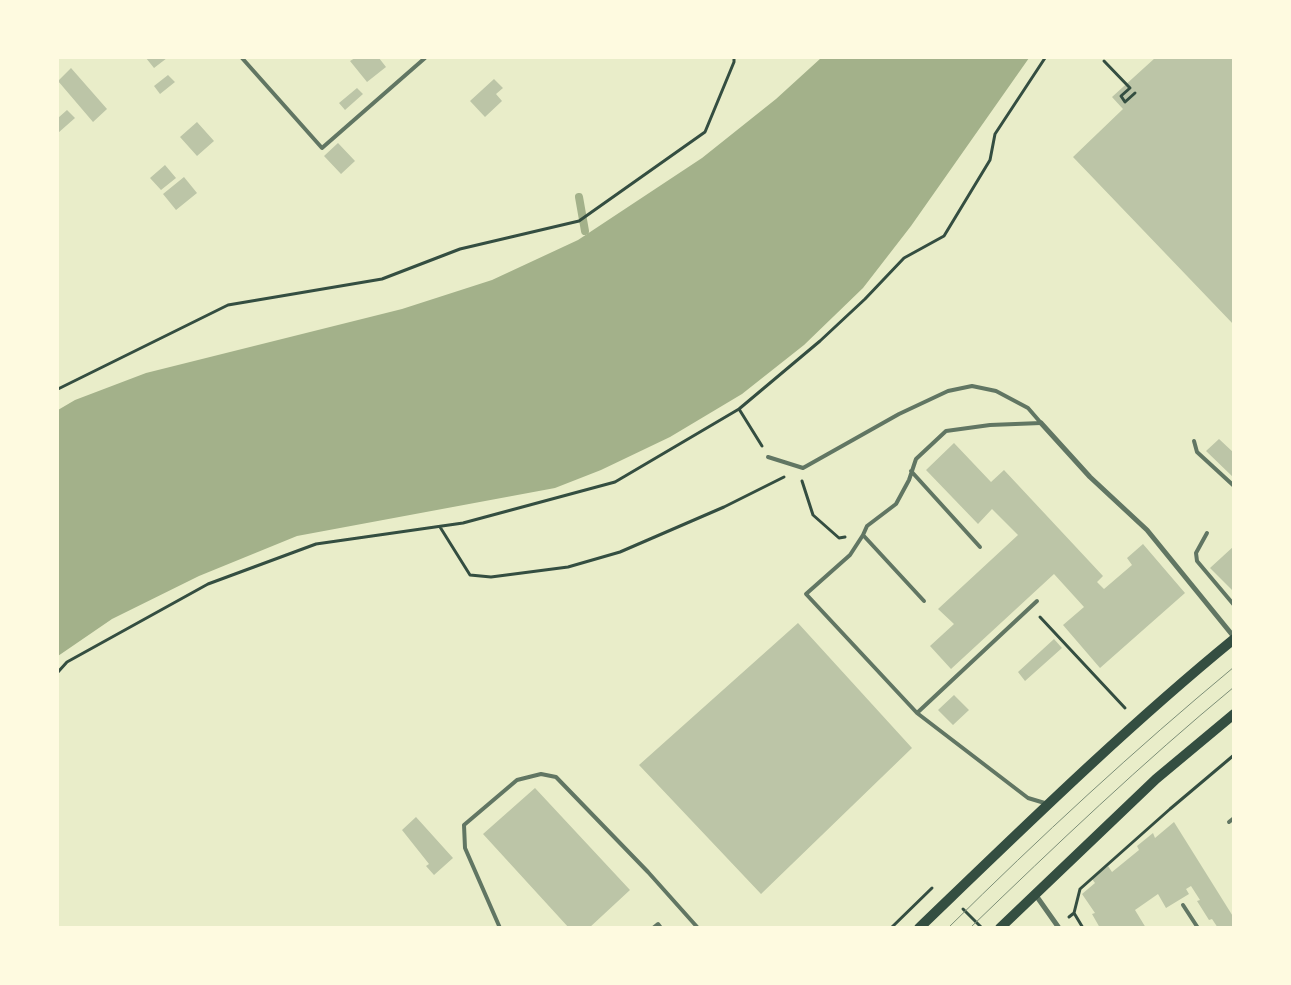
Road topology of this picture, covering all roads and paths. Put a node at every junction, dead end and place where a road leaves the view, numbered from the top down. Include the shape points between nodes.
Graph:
1 (242, 58) edge
2 (425, 58) edge
3 (734, 58) edge
4 (1045, 58) edge
5 (1104, 61) dead end
6 (1135, 93) dead end
7 (58, 389) edge
8 (740, 409) junction
9 (1041, 423) junction
10 (1194, 441) dead end
11 (768, 457) joint
12 (803, 468) junction
13 (912, 471) junction
14 (1234, 486) edge
15 (440, 527) junction
16 (1207, 533) dead end
17 (863, 535) junction
18 (980, 546) dead end
19 (924, 601) dead end
20 (1037, 601) dead end
21 (1234, 605) edge
22 (1031, 607) junction
23 (1234, 638) edge
24 (58, 672) edge
25 (1126, 708) dead end
26 (917, 713) junction
27 (1234, 714) edge
28 (1234, 755) edge
29 (1048, 804) junction
30 (1234, 818) edge
31 (1229, 822) dead end
32 (1035, 894) junction
33 (1183, 905) dead end
34 (1074, 912) junction
35 (1058, 927) edge
36 (500, 928) edge
37 (653, 928) edge
38 (662, 928) edge
39 (698, 928) edge
40 (919, 928) edge
41 (1000, 928) edge
42 (1083, 928) edge
43 (1198, 928) edge

1 - 2 lane via 322,148
3 - 7 path via 705,132 579,221 460,249 382,279 228,305
4 - 8 path via 995,134 990,160 944,236 904,258 865,299
5 - 6 path via 1130,88 1120,96 1125,102
8 - 11 path
8 - 15 path via 615,482
9 - 12 lane via 1028,408 996,390 972,386 948,391 899,414
9 - 13 lane via 946,431 916,459
9 - 23 street via 1090,477 1147,530
10 - 14 lane via 1197,452
11 - 12 lane
12 - 15 path via 620,552 568,567 491,578 470,575
12 - 17 path via 802,480 813,515 839,538
13 - 17 lane via 896,504 867,526
13 - 18 lane
15 - 24 path via 316,544 208,584 67,662
16 - 21 lane via 1196,554 1197,561
17 - 19 lane
17 - 26 lane via 850,555 806,594
20 - 22 lane
22 - 25 path
22 - 26 lane
23 - 29 main road
26 - 29 lane via 1028,798
27 - 32 main road via 1156,779
28 - 34 path via 1080,889
29 - 40 main road
30 - 31 lane
32 - 35 street
32 - 41 main road
33 - 43 lane
34 - 35 path
34 - 42 path
36 - 39 lane via 465,848 464,825 517,780 541,774 556,777
37 - 38 lane via 658,924

